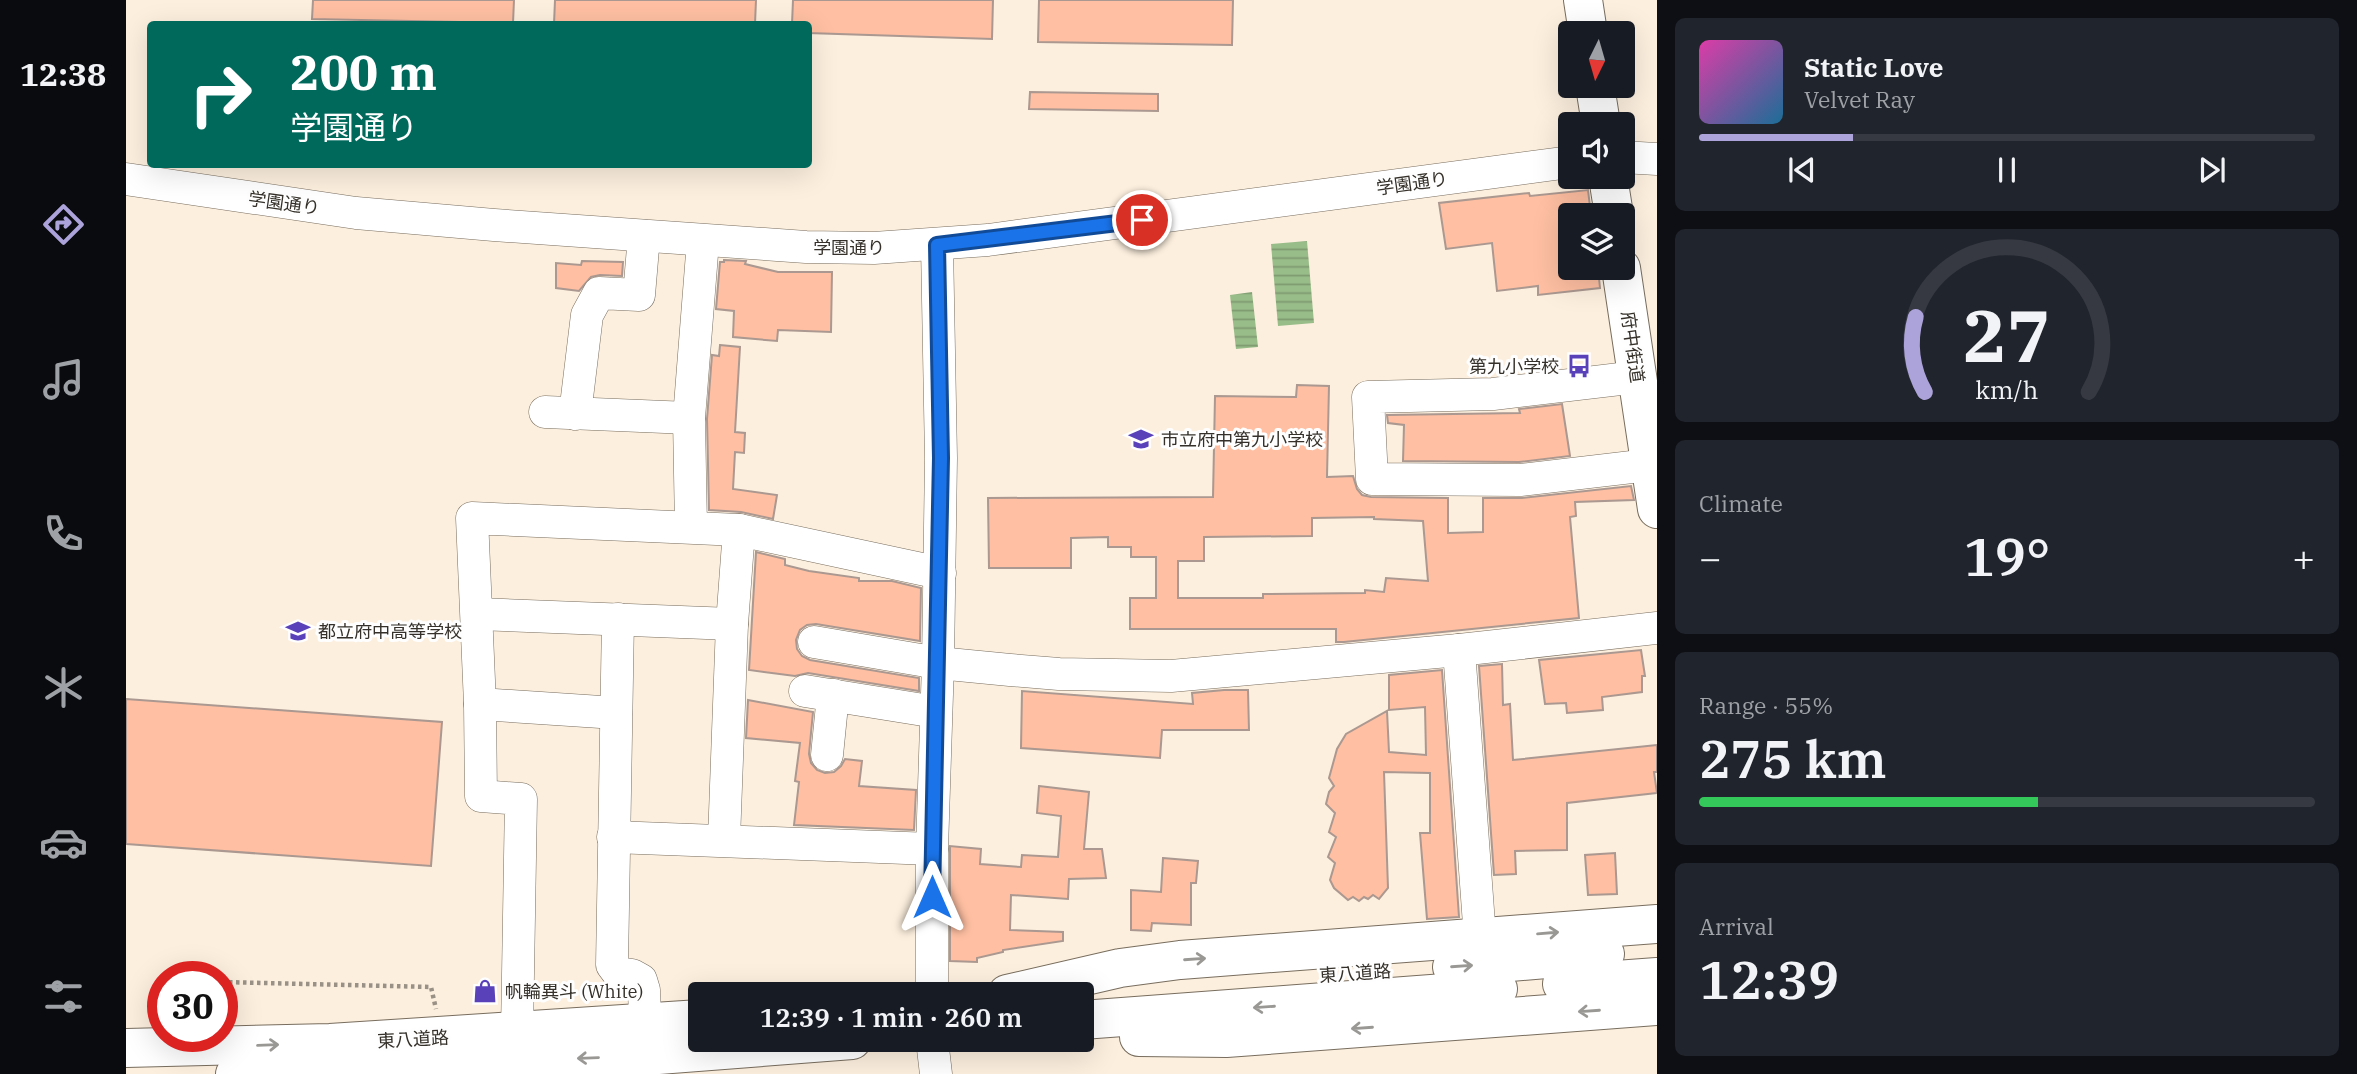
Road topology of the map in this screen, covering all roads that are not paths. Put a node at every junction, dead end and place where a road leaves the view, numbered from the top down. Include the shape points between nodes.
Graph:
1 (1583, 0) edge
2 (1586, 21) edge
3 (1635, 158) edge
4 (1657, 159) edge
5 (1558, 164) edge
6 (126, 179) edge
7 (644, 236) junction
8 (703, 241) junction
9 (937, 245) junction
10 (1623, 280) edge
11 (1637, 377) junction
12 (689, 418) junction
13 (1649, 466) junction
14 (1657, 509) edge
15 (691, 527) junction
16 (739, 530) junction
17 (940, 573) junction
18 (477, 614) junction
19 (618, 620) junction
20 (732, 624) junction
21 (1657, 628) edge
22 (814, 642) dead end
23 (1459, 650) junction
24 (938, 663) junction
25 (480, 704) junction
26 (936, 712) junction
27 (616, 713) junction
28 (827, 755) dead end
29 (613, 837) junction
30 (724, 840) junction
31 (932, 849) junction
32 (1657, 924) edge
33 (1480, 938) junction
34 (1657, 950) edge
35 (1657, 977) edge
36 (932, 982) edge
37 (1059, 982) edge
38 (1094, 991) edge
39 (1657, 1006) edge
40 (1094, 1019) edge
41 (688, 1026) edge
42 (1094, 1035) edge
43 (126, 1048) edge
44 (688, 1049) edge
45 (646, 1051) edge
46 (933, 1052) edge
47 (516, 1056) edge
48 (328, 1073) edge
49 (235, 1074) edge
50 (936, 1074) edge

1 - 2 main road
3 - 4 street
5 - 9 street, 学園通り
6 - 7 street, 学園通り via 356,213
7 - 8 street, 学園通り
7 - 12 street via 639,295 599,293 587,315 560,413
8 - 9 street, 学園通り via 841,248
8 - 12 street
9 - 17 street
10 - 11 main road, 府中街道
11 - 13 main road, 府中街道
11 - 13 street via 1493,394 1368,397 1372,479 1520,480
12 - 15 street
13 - 14 main road, 府中街道
15 - 16 street
15 - 18 street via 472,519
16 - 17 street
16 - 20 street
17 - 24 street
18 - 19 street
18 - 25 street
19 - 20 street
19 - 27 street
20 - 30 street
21 - 23 street
22 - 24 street
23 - 24 street via 1171,676 1059,674
23 - 33 street
24 - 26 street
25 - 27 street
25 - 47 street via 481,796 520,799
26 - 28 street via 819,693
26 - 31 street
27 - 29 street
29 - 30 street
29 - 45 street via 612,965 618,973 641,980
30 - 31 street
31 - 36 street
33 -> 32 main road
37 -> 33 main road via 1180,960
38 -> 34 main road, 東八道路
35 -> 40 main road, 東八道路
39 -> 42 main road via 1226,1038
41 - 45 main road, 東八道路
43 -> 47 main road, 東八道路 via 443,1037
44 - 45 main road, 東八道路
45 - 47 main road, 東八道路
46 - 50 street
47 - 48 main road, 東八道路
48 - 49 main road, 東八道路

